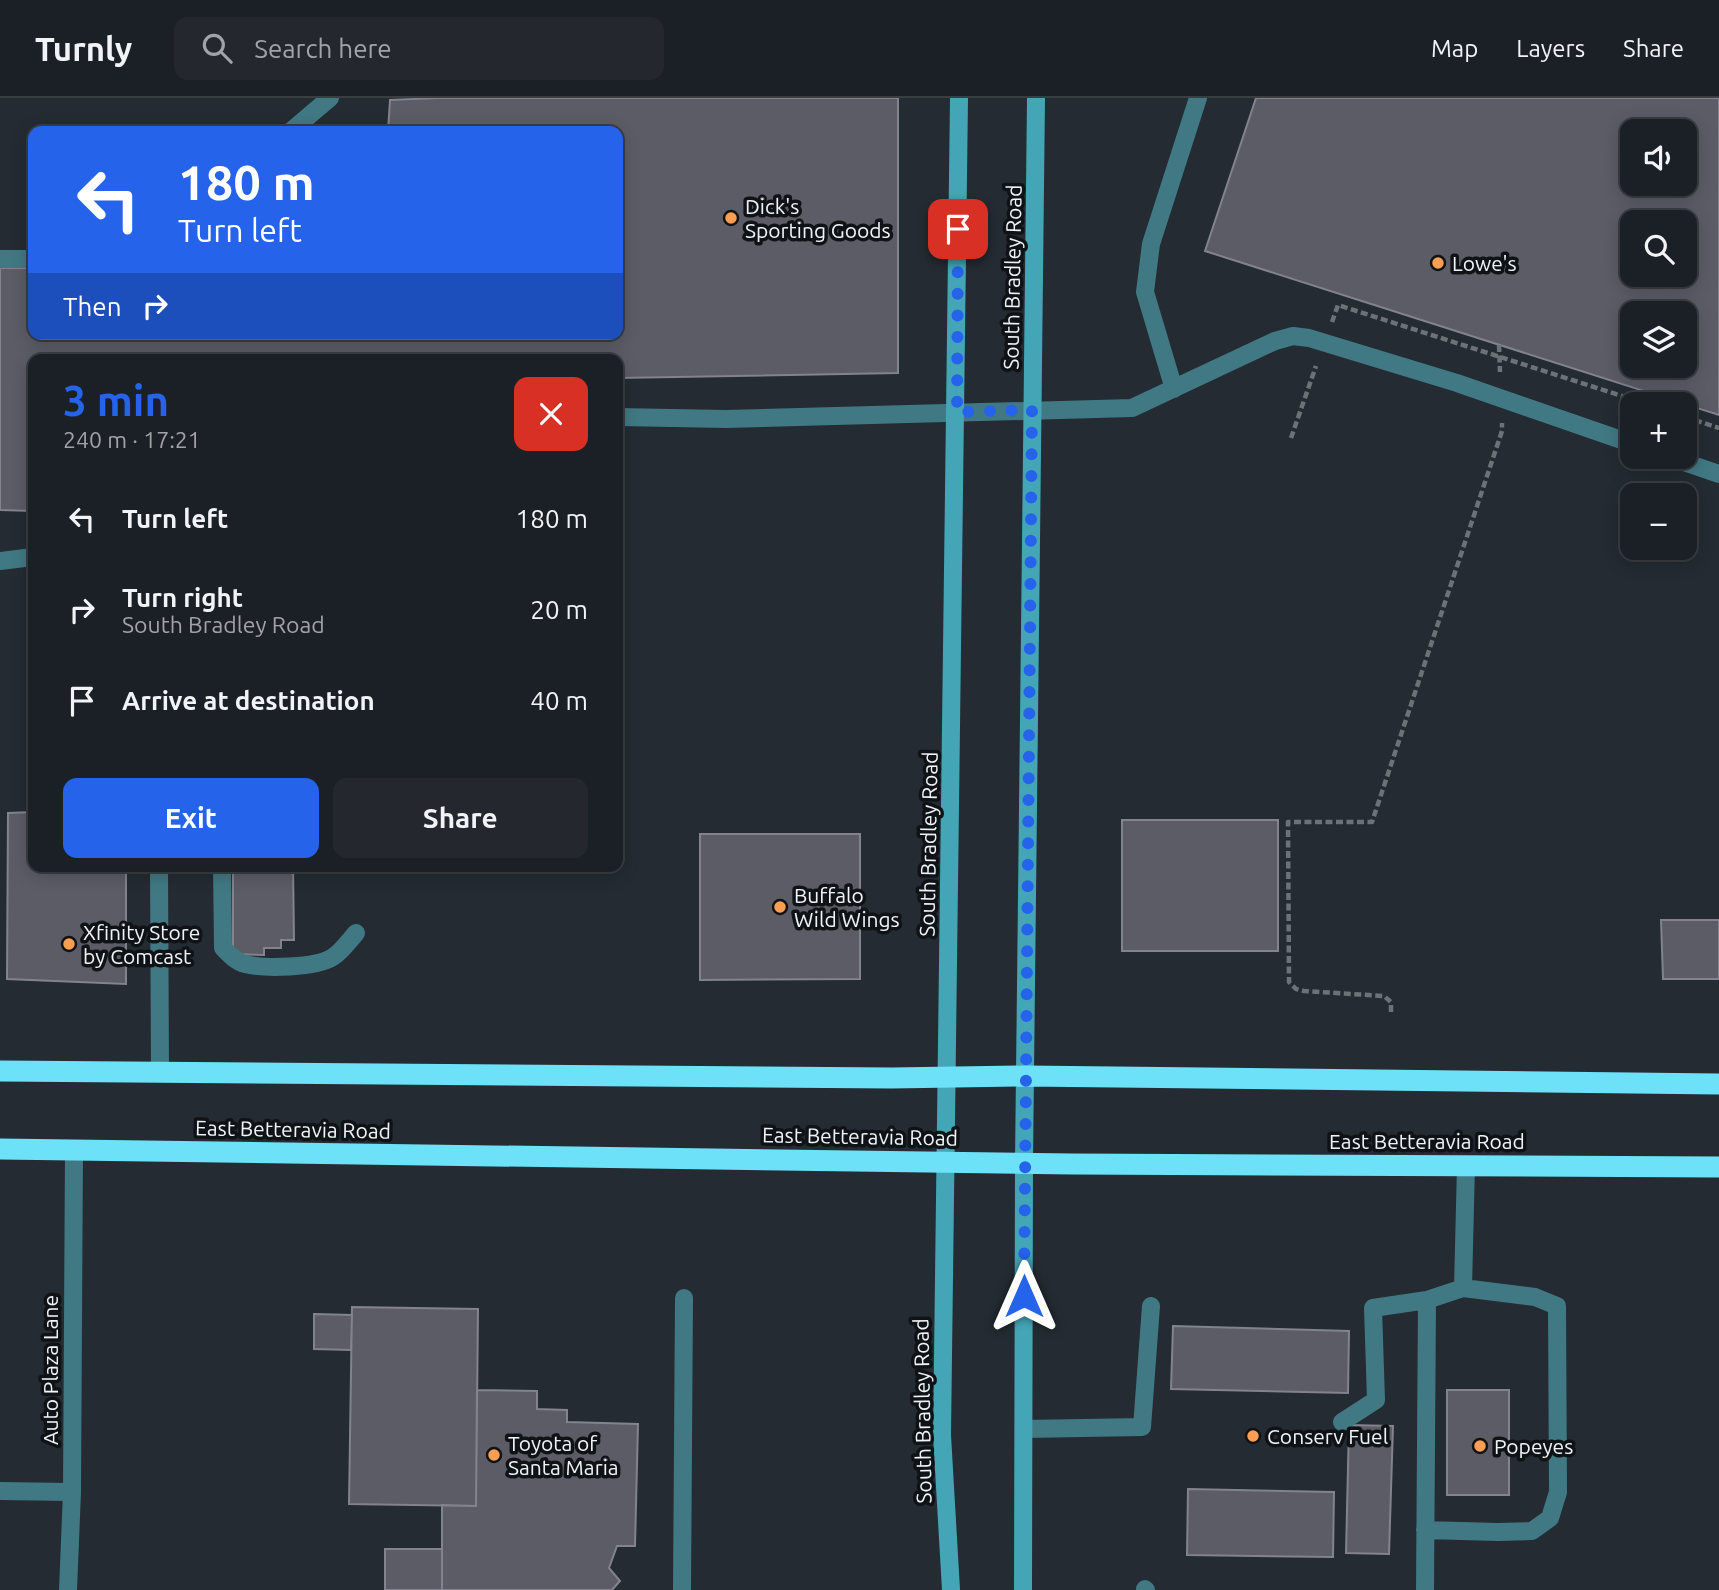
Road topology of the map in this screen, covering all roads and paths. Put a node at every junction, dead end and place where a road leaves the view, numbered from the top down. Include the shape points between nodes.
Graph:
1 (330, 98) edge
2 (959, 98) edge
3 (1036, 98) edge
4 (1198, 98) edge
5 (297, 126) edge
6 (0, 258) edge
7 (28, 259) edge
8 (1499, 345) dead end
9 (1174, 390) junction
10 (1501, 398) junction
11 (1032, 410) junction
12 (957, 412) junction
13 (623, 416) edge
14 (1697, 421) edge
15 (1719, 428) edge
16 (1620, 439) edge
17 (1697, 467) edge
18 (1719, 474) edge
19 (28, 558) edge
20 (0, 561) edge
21 (159, 872) edge
22 (222, 872) edge
23 (356, 933) dead end
24 (1391, 1012) dead end
25 (0, 1071) edge
26 (160, 1072) junction
27 (947, 1076) junction
28 (1026, 1076) junction
29 (1719, 1084) edge
30 (0, 1149) edge
31 (74, 1151) junction
32 (944, 1162) junction
33 (1024, 1162) junction
34 (1466, 1166) junction
35 (1719, 1167) edge
36 (1463, 1288) junction
37 (684, 1297) dead end
38 (1427, 1300) junction
39 (1151, 1306) dead end
40 (1342, 1422) dead end
41 (1024, 1429) junction
42 (0, 1491) edge
43 (72, 1492) junction
44 (1425, 1530) junction
45 (68, 1590) edge
46 (682, 1590) edge
47 (951, 1590) edge
48 (1023, 1590) edge
49 (1425, 1590) edge

1 - 5 street
2 - 12 street, South Bradley Road
3 - 11 street, South Bradley Road
4 - 9 street via 1151,244 1145,292
6 - 7 street
8 - 10 path
9 - 10 street via 1293,336
9 - 11 street via 1132,408
10 - 16 street
10 - 24 path via 1502,431 1372,822 1288,822 1289,982 1304,991 1384,996 1391,1002
11 - 12 street
11 - 28 street, South Bradley Road
12 - 13 street via 726,419
12 - 27 street, South Bradley Road
14 - 15 path
17 - 18 street
19 - 20 street
21 - 26 street
22 - 23 street via 223,948 244,964 321,962 334,956
25 - 26 highway
26 - 27 highway
27 - 28 highway
27 - 32 street, South Bradley Road
28 - 29 highway
28 - 33 street, South Bradley Road
30 - 31 highway, East Betteravia Road
31 - 32 highway, East Betteravia Road
31 - 43 street, Auto Plaza Lane
32 - 33 highway, East Betteravia Road
32 - 47 street, South Bradley Road via 942,1435
33 - 34 highway, East Betteravia Road
33 - 41 street, South Bradley Road
34 - 35 highway, East Betteravia Road
34 - 36 street
36 - 38 street
36 - 44 street via 1535,1297 1557,1306 1558,1492 1550,1518 1532,1531
37 - 46 street
38 - 40 street via 1373,1308 1376,1399
38 - 44 street
39 - 41 street via 1142,1427
41 - 48 street, South Bradley Road
42 - 43 street
43 - 45 street, Auto Plaza Lane
44 - 49 street

